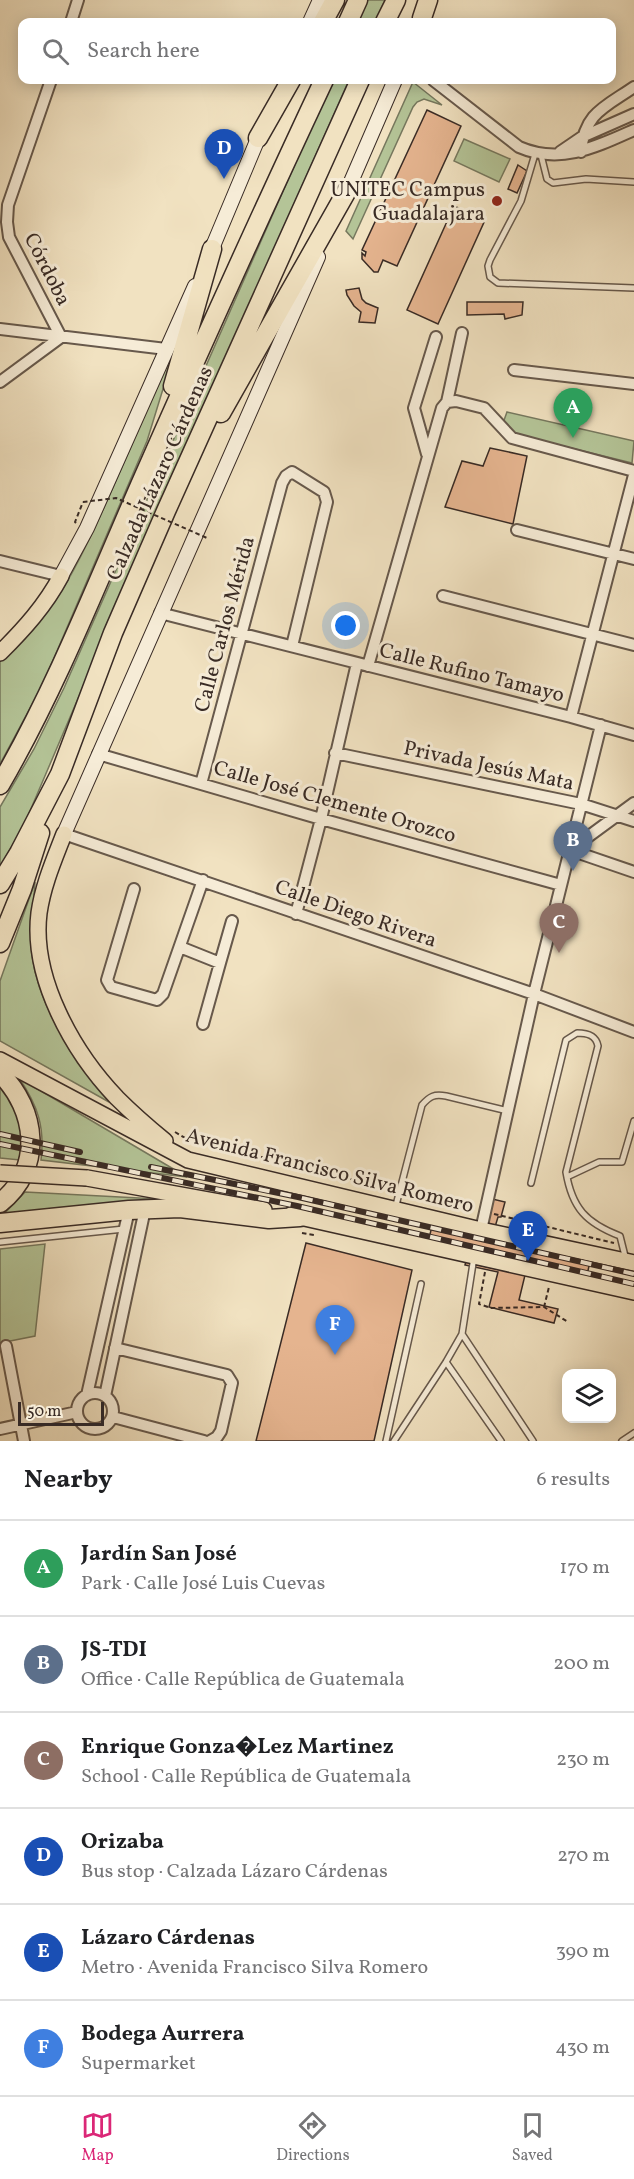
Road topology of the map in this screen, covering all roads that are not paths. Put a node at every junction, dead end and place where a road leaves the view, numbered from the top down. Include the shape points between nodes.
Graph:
1 (78, 0) edge
2 (320, 0) edge
3 (335, 0) edge
4 (358, 0) edge
5 (396, 0) edge
6 (429, 0) edge
7 (75, 18) edge
8 (312, 18) edge
9 (325, 18) edge
10 (350, 18) edge
11 (388, 18) edge
12 (422, 18) edge
13 (50, 84) edge
14 (282, 84) edge
15 (289, 84) edge
16 (322, 84) edge
17 (358, 84) edge
18 (393, 84) edge
19 (438, 84) edge
20 (634, 87) edge
21 (634, 114) edge
22 (634, 130) edge
23 (582, 137) junction
24 (258, 138) junction
25 (581, 152) junction
26 (538, 154) junction
27 (558, 154) junction
28 (634, 182) edge
29 (348, 189) junction
30 (212, 249) junction
31 (634, 288) edge
32 (0, 329) edge
33 (462, 333) dead end
34 (61, 337) junction
35 (436, 337) dead end
36 (166, 349) junction
37 (514, 370) dead end
38 (0, 382) edge
39 (634, 384) edge
40 (447, 402) junction
41 (155, 451) junction
42 (427, 455) junction
43 (634, 473) edge
44 (166, 511) junction
45 (517, 530) dead end
46 (614, 554) junction
47 (634, 559) edge
48 (0, 561) edge
49 (61, 576) junction
50 (443, 596) dead end
51 (160, 612) junction
52 (241, 633) junction
53 (592, 634) junction
54 (634, 645) edge
55 (292, 646) junction
56 (0, 653) edge
57 (362, 664) junction
58 (571, 717) junction
59 (601, 725) junction
60 (634, 735) edge
61 (335, 753) junction
62 (98, 754) junction
63 (60, 774) junction
64 (201, 784) junction
65 (0, 786) edge
66 (634, 803) edge
67 (581, 804) junction
68 (617, 817) junction
69 (321, 819) junction
70 (634, 821) edge
71 (64, 834) junction
72 (570, 850) junction
73 (634, 872) edge
74 (203, 880) junction
75 (0, 884) edge
76 (561, 885) junction
77 (134, 889) dead end
78 (296, 914) junction
79 (232, 921) dead end
80 (0, 944) edge
81 (180, 947) junction
82 (220, 963) junction
83 (534, 994) junction
84 (203, 1024) dead end
85 (634, 1032) edge
86 (0, 1060) edge
87 (0, 1073) edge
88 (508, 1111) junction
89 (634, 1120) edge
90 (188, 1160) junction
91 (0, 1173) edge
92 (567, 1177) junction
93 (531, 1183) dead end
94 (0, 1203) edge
95 (395, 1209) junction
96 (137, 1210) junction
97 (300, 1217) junction
98 (0, 1223) edge
99 (124, 1229) junction
100 (481, 1230) junction
101 (0, 1242) edge
102 (474, 1257) junction
103 (630, 1262) edge
104 (421, 1284) dead end
105 (111, 1292) junction
106 (634, 1292) edge
107 (126, 1296) junction
108 (462, 1334) junction
109 (6, 1346) dead end
110 (115, 1348) junction
111 (446, 1362) junction
112 (87, 1395) junction
113 (105, 1396) junction
114 (77, 1412) junction
115 (113, 1417) junction
116 (21, 1424) junction
117 (99, 1428) junction
118 (0, 1429) edge
119 (634, 1433) edge
120 (24, 1441) edge
121 (101, 1441) edge
122 (204, 1441) edge
123 (210, 1441) edge
124 (386, 1441) edge
125 (394, 1441) edge
126 (501, 1441) edge
127 (533, 1441) edge
128 (622, 1441) edge

1 - 7 street
2 - 8 main road
3 - 9 highway
4 - 10 highway
5 - 11 highway
6 - 12 highway
13 - 34 street, Córdoba via 8,205 6,222 9,237
14 - 24 main road
15 - 24 highway
16 - 41 highway, Calzada Lázaro Cárdenas
17 - 44 highway, Calzada Lázaro Cárdenas
18 - 29 main road
19 - 26 street via 519,147
20 - 23 street via 593,117
21 - 23 street
22 - 25 street
23 - 25 street
23 - 27 street
24 - 30 main road
25 - 27 street
26 - 27 street
26 - 28 lane via 547,179 553,183 586,179
26 - 31 lane via 521,201 490,260 490,277 498,283
29 - 44 highway
29 - 51 main road
30 - 36 main road
30 - 41 highway
32 - 34 street
33 - 40 street
34 - 36 street
34 - 38 street
35 - 42 street via 414,408
36 - 49 main road via 87,528
37 - 39 street
40 - 42 street
40 - 43 street via 484,408 512,438
41 - 65 highway, Calzada Lázaro Cárdenas via 55,680
42 - 57 street
43 - 46 street
44 - 63 highway, Calzada Lázaro Cárdenas via 113,633
45 - 46 street
46 - 47 street
46 - 53 street
48 - 49 street
49 - 56 main road via 49,599
50 - 53 street
51 - 52 street, Calle Rufino Tamayo
51 - 62 main road
52 - 55 street, Calle Rufino Tamayo
52 - 55 street, Calle Carlos Mérida via 282,483 294,472 324,492 327,502
52 - 64 street, Calle Carlos Mérida
53 - 54 street
53 - 58 street
55 - 57 street, Calle Rufino Tamayo
57 - 58 street, Calle Rufino Tamayo
57 - 61 street
58 - 59 street, Calle Rufino Tamayo
59 - 60 street, Calle Rufino Tamayo
59 - 67 street
61 - 67 street, Privada Jesús Mata
61 - 69 street
62 - 64 street, Calle José Clemente Orozco
62 - 71 main road
63 - 75 highway, Calzada Lázaro Cárdenas
63 - 80 highway
64 - 69 street, Calle José Clemente Orozco
66 - 68 street
67 - 68 street, Privada Jesús Mata
67 - 72 street
68 - 70 street, Privada Jesús Mata
68 - 72 street
69 - 76 street, Calle José Clemente Orozco
69 - 78 street
71 - 74 street, Calle Diego Rivera
71 - 90 main road via 44,885 39,915 44,978 60,1015 98,1075 140,1120
72 - 73 street
72 - 76 street
74 - 78 street, Calle Diego Rivera
74 - 81 street
76 - 83 street
77 - 81 street via 107,980 109,985 160,999
78 - 83 street, Calle Diego Rivera
79 - 82 street
81 - 82 street
82 - 84 street
83 - 85 street, Calle Diego Rivera
83 - 88 street
86 - 90 main road, Avenida Francisco Silva Romero
87 - 94 highway via 22,1101 31,1134 21,1178
88 - 95 lane via 436,1094 430,1096 422,1105
88 - 100 street
89 - 92 lane via 622,1162 599,1162
90 - 95 main road, Avenida Francisco Silva Romero
91 - 97 main road, bridge via 87,1178
92 - 93 lane via 597,1046 596,1040 584,1033 573,1034 566,1040
92 - 103 lane via 585,1217 620,1236
95 - 100 main road, Avenida Francisco Silva Romero
96 - 97 highway via 180,1208 269,1219
96 - 98 highway
96 - 99 street
96 - 107 street
97 - 102 main road
99 - 101 lane
99 - 105 street
100 - 103 main road, Avenida Francisco Silva Romero
102 - 106 main road
102 - 108 lane
104 - 124 lane
105 - 107 street
105 - 112 street
107 - 110 street
108 - 111 lane
108 - 127 lane
109 - 116 street
110 - 113 street
110 - 123 street via 227,1375 232,1383 221,1431
111 - 125 lane
111 - 126 lane
112 - 113 street
112 - 114 street via 79,1402
113 - 115 street via 112,1404
114 - 116 street
114 - 117 street via 88,1428
115 - 117 street
115 - 122 street
116 - 118 street
116 - 120 street
117 - 121 street
119 - 128 lane

